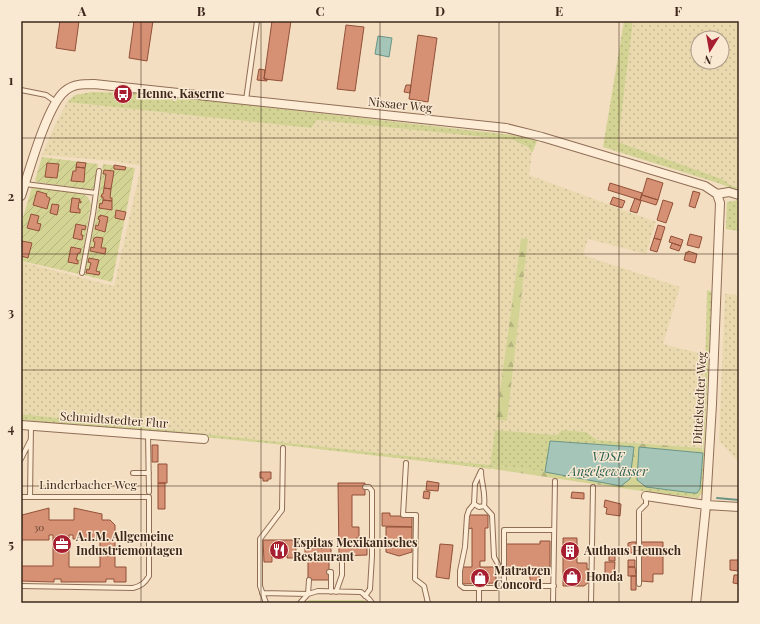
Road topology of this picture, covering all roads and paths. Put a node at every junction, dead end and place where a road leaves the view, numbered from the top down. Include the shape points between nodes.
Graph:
1 (257, 21) edge
2 (21, 90) edge
3 (246, 100) junction
4 (56, 102) junction
5 (99, 171) dead end
6 (25, 184) junction
7 (96, 193) junction
8 (717, 194) junction
9 (739, 195) edge
10 (21, 196) edge
11 (82, 274) dead end
12 (21, 424) edge
13 (31, 425) junction
14 (148, 434) junction
15 (204, 439) dead end
16 (30, 440) junction
17 (283, 448) dead end
18 (21, 458) edge
19 (406, 463) dead end
20 (134, 473) dead end
21 (149, 473) junction
22 (555, 481) dead end
23 (365, 487) dead end
24 (593, 487) dead end
25 (149, 495) junction
26 (21, 497) edge
27 (30, 497) junction
28 (646, 500) joint
29 (474, 504) junction
30 (706, 504) junction
31 (484, 506) junction
32 (739, 507) edge
33 (554, 530) junction
34 (342, 556) dead end
35 (329, 572) dead end
36 (309, 580) dead end
37 (639, 584) dead end
38 (21, 586) edge
39 (554, 586) junction
40 (479, 587) junction
41 (331, 592) junction
42 (336, 592) junction
43 (262, 593) junction
44 (308, 594) junction
45 (365, 596) junction
46 (266, 603) edge
47 (300, 603) edge
48 (372, 603) edge
49 (428, 603) edge
50 (479, 603) edge
51 (553, 603) edge
52 (591, 603) edge
53 (696, 603) edge

1 - 3 lane
2 - 4 lane via 46,95
3 - 4 street, Nissaer Weg via 83,84 66,90
3 - 8 street, Nissaer Weg via 506,128 705,186
4 - 6 street
5 - 7 lane
6 - 7 lane
6 - 10 street
7 - 11 lane
8 - 9 street, Nissaer Weg via 729,192
8 - 30 street, Dittelstedter Weg via 720,203
12 - 13 street, Schmidtstedter Flur
13 - 14 street, Schmidtstedter Flur
13 - 16 lane, Linderbacher Weg
14 - 15 street, Schmidtstedter Flur
14 - 21 lane
16 - 18 lane, Linderbacher Weg
16 - 27 lane, Linderbacher Weg
17 - 43 lane via 282,510 260,539
19 - 49 lane via 404,515 416,515 415,579 424,586
20 - 21 lane
21 - 25 lane
22 - 33 lane
23 - 45 lane via 372,491 372,556 370,589
24 - 52 lane
25 - 27 lane, Linderbacher Weg
25 - 38 lane, Linderbacher Weg via 149,576 140,586
26 - 27 lane, Linderbacher Weg
28 - 30 street
28 - 37 lane via 640,511
29 - 31 lane
29 - 31 lane via 476,484 481,470
29 - 40 lane via 467,516 460,585 464,588
30 - 32 street
30 - 53 street, Dittelstedter Weg
31 - 40 lane via 492,515 494,557 498,564 499,585 497,588
33 - 39 lane
33 - 39 lane via 504,530 504,586
34 - 42 lane via 342,575
35 - 41 lane
36 - 44 lane
39 - 51 lane
40 - 50 lane
41 - 42 lane
41 - 44 lane via 318,591
42 - 45 lane via 361,592
43 - 44 lane
43 - 46 lane
44 - 47 lane
45 - 48 lane

